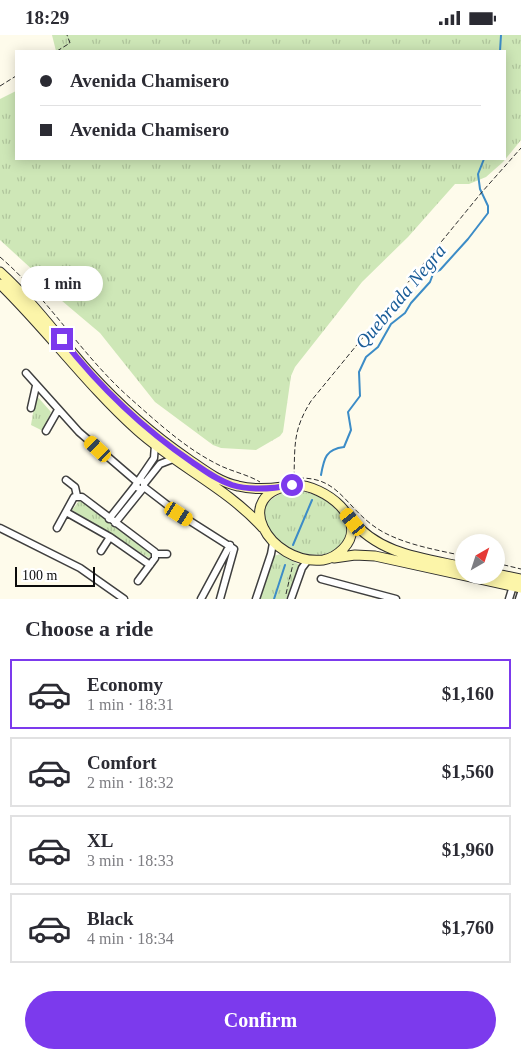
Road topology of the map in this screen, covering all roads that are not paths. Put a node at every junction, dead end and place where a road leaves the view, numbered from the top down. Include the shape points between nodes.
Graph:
1 (0, 272) edge
2 (0, 284) edge
3 (26, 373) dead end
4 (36, 386) junction
5 (30, 408) dead end
6 (58, 410) junction
7 (46, 431) dead end
8 (155, 445) junction
9 (173, 459) junction
10 (66, 480) dead end
11 (280, 484) junction
12 (140, 485) junction
13 (77, 496) junction
14 (66, 512) junction
15 (346, 513) junction
16 (112, 521) junction
17 (0, 528) edge
18 (57, 528) dead end
19 (263, 528) junction
20 (110, 537) junction
21 (273, 543) junction
22 (230, 545) junction
23 (101, 551) dead end
24 (156, 554) junction
25 (167, 554) dead end
26 (329, 559) junction
27 (308, 560) junction
28 (150, 565) junction
29 (455, 565) edge
30 (505, 576) edge
31 (321, 579) dead end
32 (521, 579) edge
33 (138, 581) dead end
34 (517, 587) edge
35 (521, 593) edge
36 (124, 599) edge
37 (201, 599) edge
38 (220, 599) edge
39 (256, 599) edge
40 (291, 599) edge
41 (396, 599) edge
42 (509, 599) edge
43 (519, 599) edge

1 - 11 street via 43,315 105,389 176,452 232,485 258,489
2 - 8 street via 111,407
3 - 4 street
4 - 5 street
4 - 6 street
6 - 7 street
6 - 12 street
8 - 9 street
8 - 12 street via 154,458
9 - 12 street via 160,464
9 - 19 street via 240,504
10 - 13 street via 74,487
11 - 15 street via 293,481 321,490
11 - 19 street via 262,504 259,517
12 - 16 street
12 - 22 street
13 - 14 street
13 - 16 street
14 - 18 street
14 - 20 street
15 - 26 street via 351,528 348,541 339,553
15 - 29 street via 364,533 387,548
16 - 24 street
17 - 36 street via 80,568
19 - 21 street
20 - 23 street
20 - 28 street
21 - 27 street via 289,554
21 - 39 street
22 - 37 street
22 - 38 street via 234,553
24 - 25 street
24 - 28 street
26 - 27 street
26 - 34 street via 375,556
27 - 40 street
28 - 33 street
30 - 32 street
31 - 41 street
34 - 42 street
35 - 43 street

